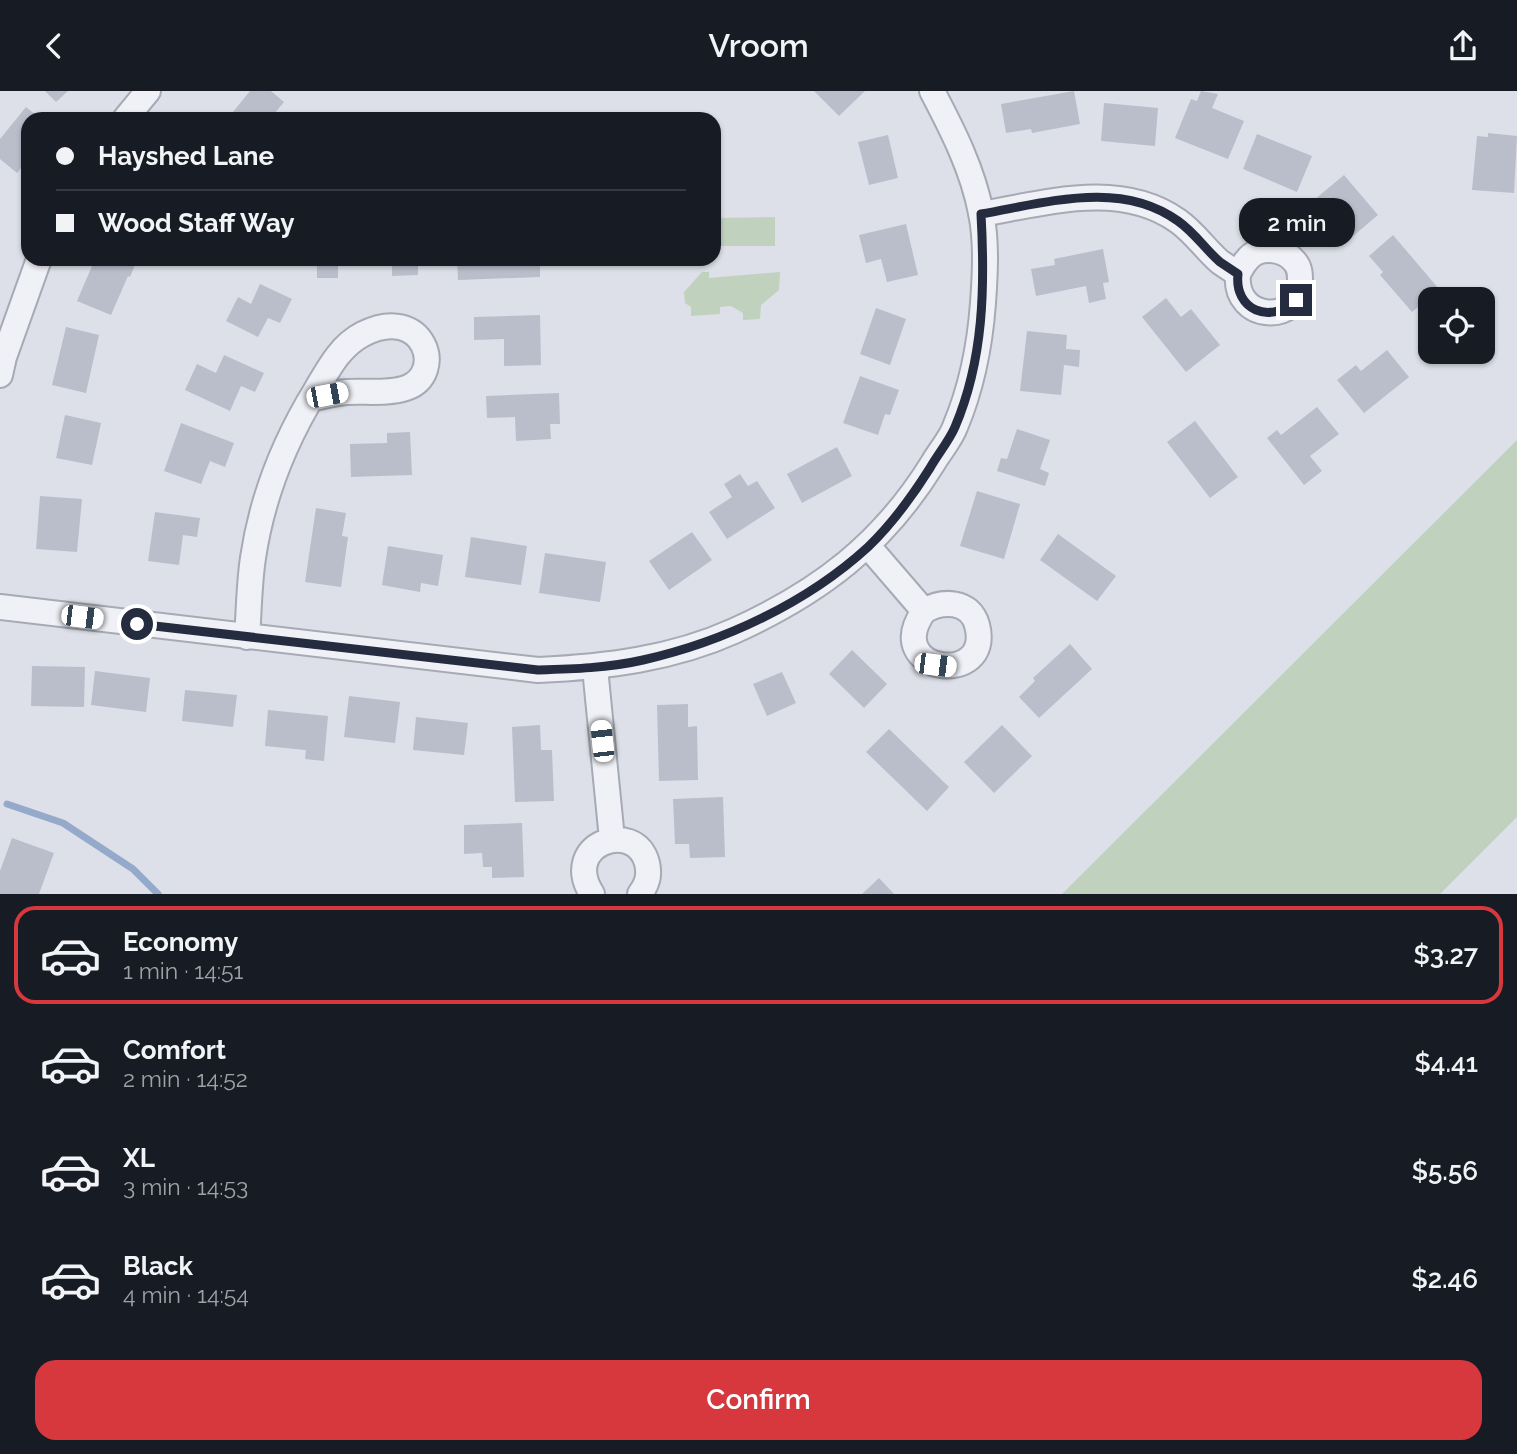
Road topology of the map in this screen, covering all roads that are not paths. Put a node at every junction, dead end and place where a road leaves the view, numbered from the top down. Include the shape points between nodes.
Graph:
1 (148, 91) edge
2 (932, 91) edge
3 (131, 112) edge
4 (981, 214) junction
5 (36, 266) edge
6 (1238, 274) dead end
7 (0, 375) edge
8 (311, 399) dead end
9 (868, 546) junction
10 (0, 607) edge
11 (924, 611) dead end
12 (247, 638) junction
13 (595, 668) junction
14 (612, 839) junction
15 (592, 894) edge
16 (640, 894) edge

1 - 3 street
2 - 4 street via 963,155
4 - 6 street via 1091,197 1135,201 1177,220
4 - 9 street via 985,276 981,332 955,429 920,484
5 - 7 street
8 - 12 street via 275,470 262,513
9 - 11 street
9 - 13 street via 824,582 733,632 643,660
10 - 12 street
12 - 13 street via 538,670
13 - 14 street
14 - 15 street via 586,856 585,883
14 - 16 street via 626,840 645,856 649,872

